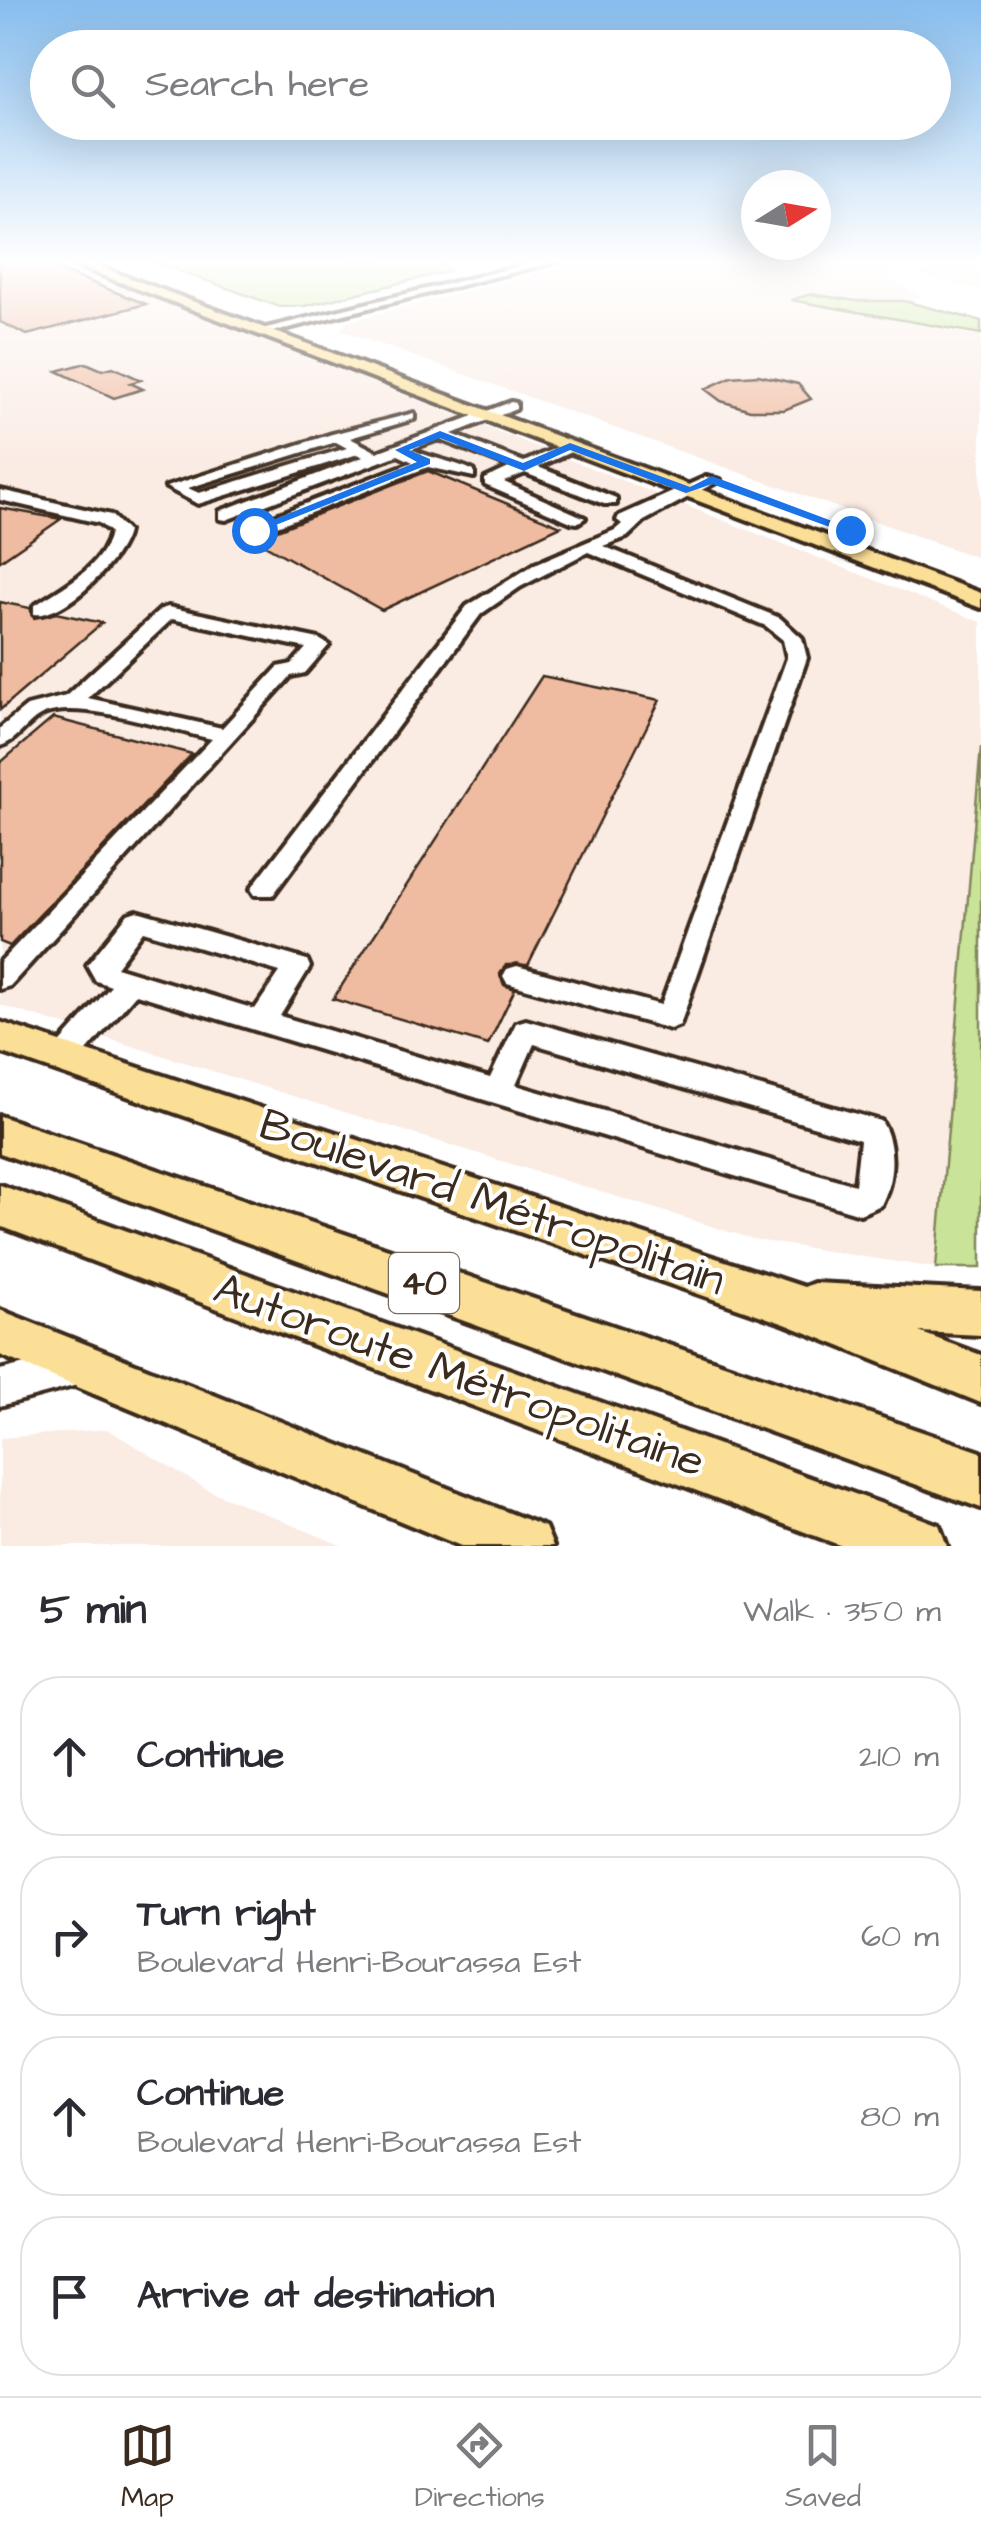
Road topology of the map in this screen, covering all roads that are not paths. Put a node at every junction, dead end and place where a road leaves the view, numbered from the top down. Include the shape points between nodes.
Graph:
1 (263, 332) edge
2 (307, 332) edge
3 (511, 406) junction
4 (409, 416) dead end
5 (487, 416) junction
6 (440, 434) junction
7 (337, 437) junction
8 (570, 446) junction
9 (360, 449) junction
10 (400, 450) junction
11 (378, 459) junction
12 (426, 462) junction
13 (524, 468) junction
14 (468, 474) dead end
15 (701, 485) junction
16 (0, 495) edge
17 (610, 501) dead end
18 (226, 514) dead end
19 (577, 518) dead end
20 (254, 530) dead end
21 (588, 546) junction
22 (981, 579) edge
23 (981, 600) edge
24 (41, 610) dead end
25 (72, 701) junction
26 (227, 736) junction
27 (0, 739) edge
28 (264, 890) dead end
29 (517, 976) dead end
30 (0, 979) edge
31 (130, 982) junction
32 (262, 1022) junction
33 (0, 1037) edge
34 (64, 1058) junction
35 (498, 1092) junction
36 (0, 1109) edge
37 (0, 1134) edge
38 (152, 1187) junction
39 (0, 1206) edge
40 (0, 1226) edge
41 (125, 1252) junction
42 (791, 1304) junction
43 (981, 1313) edge
44 (0, 1332) edge
45 (85, 1368) junction
46 (981, 1379) edge
47 (0, 1388) edge
48 (981, 1480) edge
49 (526, 1546) edge
50 (918, 1546) edge

1 - 5 main road
2 - 3 main road
3 - 5 street
3 - 15 main road
4 - 7 street
5 - 6 street
5 - 8 main road
6 - 10 street
6 - 13 street
7 - 9 street
7 - 9 street via 174,487 198,499
8 - 13 street
8 - 15 main road
9 - 11 street
10 - 11 street
10 - 12 street
11 - 18 street
12 - 14 street
12 - 20 street
13 - 17 street
13 - 19 street via 491,482
15 - 21 street via 638,517 629,530
15 - 22 main road
15 - 23 main road
16 - 24 street via 106,518 119,531 104,561
21 - 28 street via 474,610
21 - 29 street via 773,622 792,638 796,658 670,1018
25 - 26 street
25 - 26 street via 168,612 320,645 298,668 285,671
25 - 27 street via 34,710
26 - 30 street
31 - 32 street
31 - 32 street via 100,965 137,920 297,968
31 - 34 street
32 - 35 street
33 - 34 main road, Boulevard Métropolitain
34 - 42 main road, Boulevard Métropolitain
35 - 35 street via 526,1031 870,1130 877,1141 870,1195 860,1200
36 - 38 highway
37 - 38 highway, Autoroute Métropolitaine / 40
38 - 48 highway, Autoroute Métropolitaine / 40
39 - 41 highway, Autoroute Métropolitaine / 40
40 - 41 highway
41 - 50 highway, Autoroute Métropolitaine / 40
42 - 43 main road
42 - 46 main road, Boulevard Métropolitain
44 - 45 main road
45 - 47 street
45 - 49 main road

